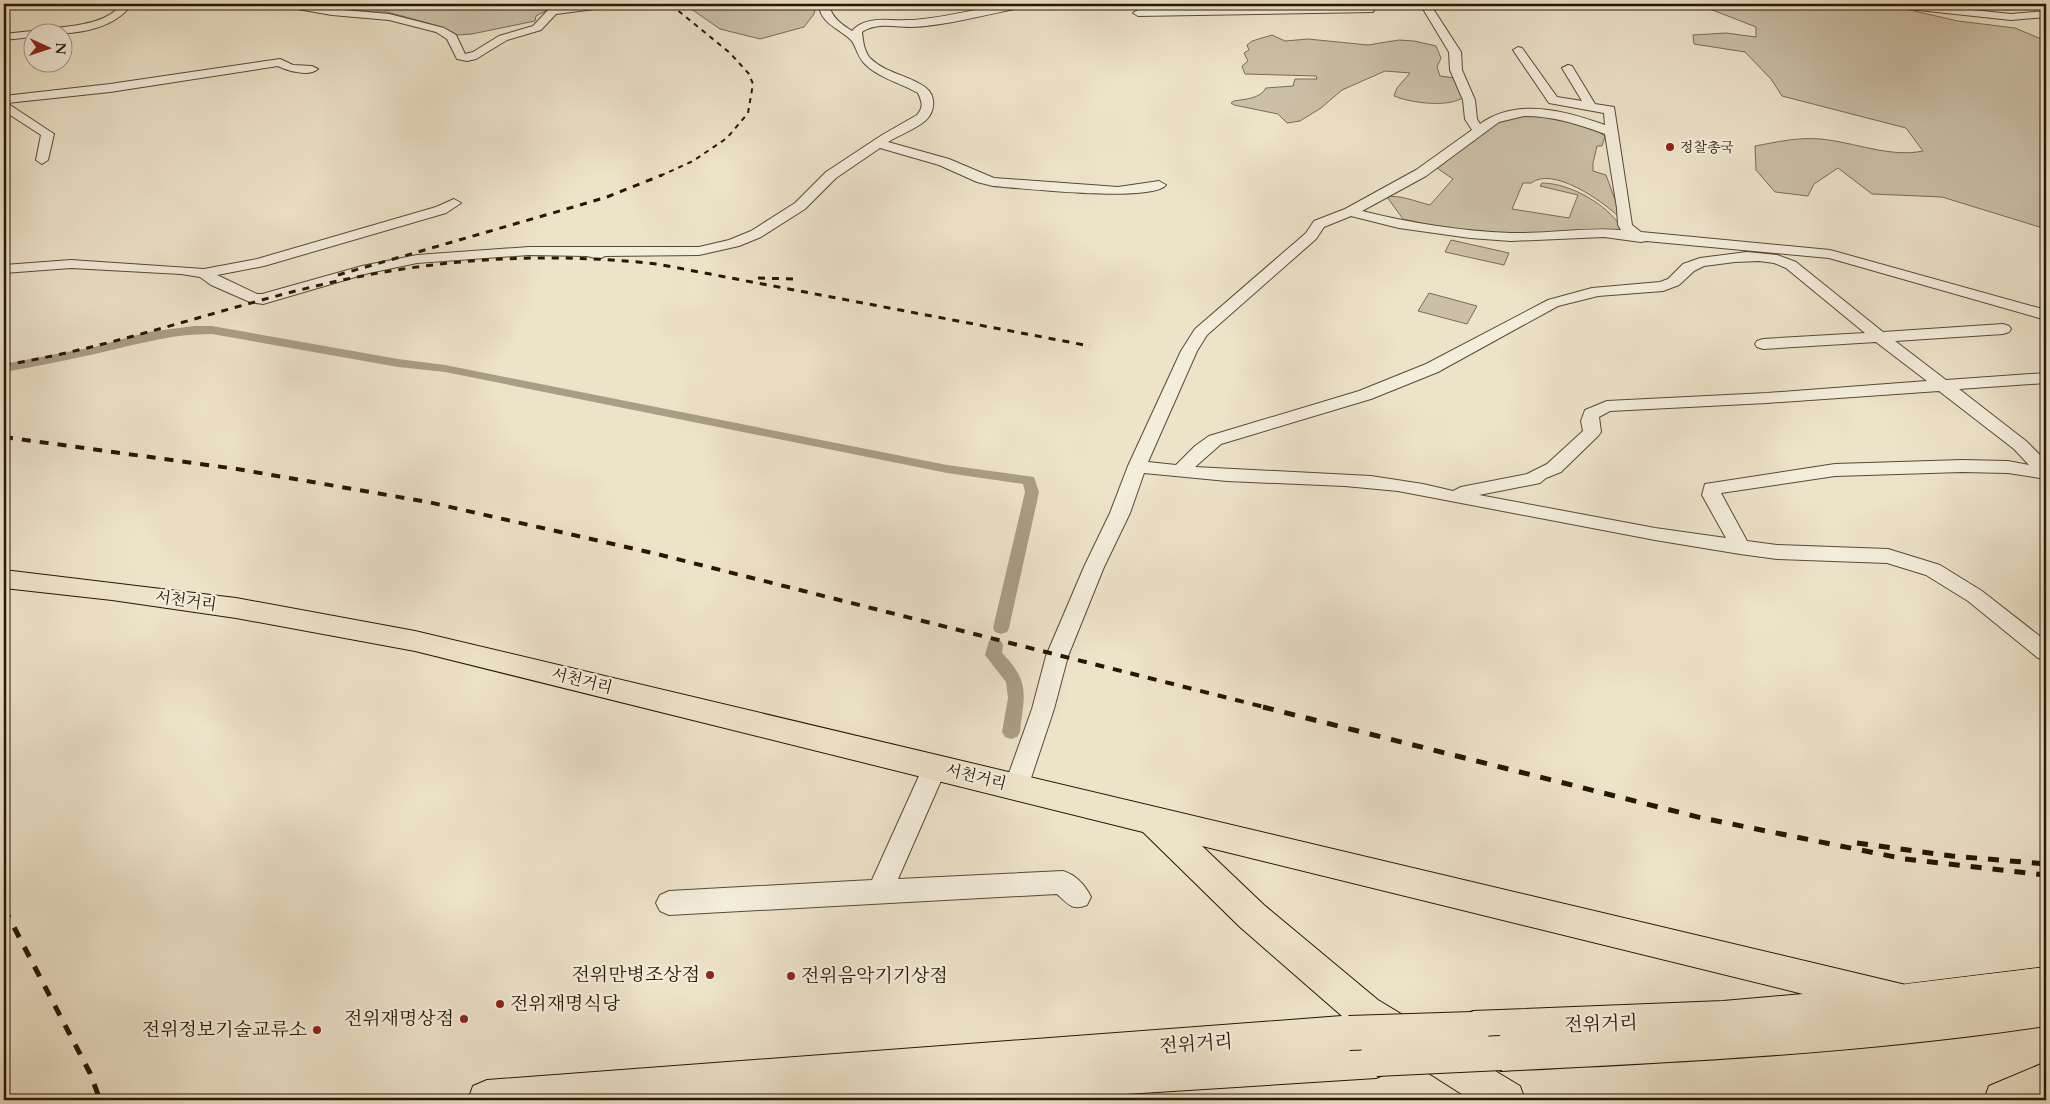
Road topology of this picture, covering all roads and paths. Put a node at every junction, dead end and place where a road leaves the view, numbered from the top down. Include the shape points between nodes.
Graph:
1 (127, 4) edge
2 (286, 4) edge
3 (610, 4) edge
4 (824, 4) edge
5 (1024, 4) edge
6 (1425, 4) edge
7 (1890, 4) edge
8 (1287, 7) edge
9 (1369, 10) dead end
10 (1138, 13) dead end
11 (2046, 14) edge
12 (72, 29) edge
13 (22, 35) edge
14 (4, 37) edge
15 (858, 40) junction
16 (1518, 50) dead end
17 (1568, 68) dead end
18 (312, 70) dead end
19 (4, 100) edge
20 (4, 106) edge
21 (1591, 106) junction
22 (1478, 130) junction
23 (1611, 132) junction
24 (879, 144) junction
25 (42, 160) dead end
26 (1159, 185) dead end
27 (454, 204) dead end
28 (1350, 212) junction
29 (1641, 238) junction
30 (587, 252) junction
31 (609, 258) dead end
32 (4, 269) edge
33 (204, 273) junction
34 (2046, 315) edge
35 (2003, 330) dead end
36 (1880, 338) junction
37 (1763, 344) dead end
38 (2046, 378) edge
39 (1942, 385) junction
40 (1137, 466) junction
41 (1180, 470) junction
42 (2046, 472) edge
43 (1449, 496) junction
44 (1740, 547) junction
45 (4, 579) edge
46 (2046, 652) edge
47 (935, 767) junction
48 (1016, 786) junction
49 (1154, 821) junction
50 (880, 891) junction
51 (1078, 897) dead end
52 (669, 903) dead end
53 (2046, 985) edge
54 (1906, 1002) junction
55 (2046, 1009) edge
56 (2046, 1081) edge
57 (866, 1096) edge
58 (487, 1100) edge
59 (738, 1100) edge
60 (1506, 1100) edge
61 (2003, 1100) edge

1 - 12 street via 117,15 104,21
2 - 3 street via 389,17 440,30 452,37 461,57 482,53 498,40 537,28 552,11
4 - 15 street via 832,21
5 - 15 street via 918,24 867,24 857,31
6 - 22 street via 1454,52 1456,70 1469,100 1471,119
7 - 11 street via 2010,16
8 - 9 street
8 - 10 street
13 - 14 street
15 - 24 street via 863,56 924,91 928,103 921,118
16 - 21 street via 1549,96
17 - 21 street
18 - 19 street via 290,68 280,62 110,88
20 - 25 street via 48,134
21 - 23 street via 1610,110
22 - 23 street via 1508,114 1534,113 1573,119
22 - 28 street via 1420,173
23 - 29 street via 1625,225
24 - 26 street via 944,162 993,182 1118,191
24 - 30 street via 831,175 794,211 734,243 699,251
27 - 33 street via 259,263
28 - 29 street via 1399,224 1470,234 1511,237 1604,233
28 - 40 street via 1319,224 1311,236 1201,332 1189,351
29 - 34 street via 1838,256
30 - 31 street
30 - 33 street via 520,251 417,259 367,269 263,299 255,299 216,282
32 - 33 street via 71,264
35 - 36 street
36 - 37 street
36 - 39 street
36 - 41 street via 1790,265 1776,258 1737,257 1701,262 1691,266 1675,283 1644,290 1607,290 1553,303 1432,368 1365,395 1215,440
38 - 39 street
39 - 42 street via 2020,445
39 - 43 street via 1606,406 1591,414 1592,432 1554,468 1533,479
40 - 41 street
40 - 48 street via 1120,513 1057,656 1043,709
41 - 43 street via 1355,481 1422,488
42 - 44 street via 1962,466 1835,470 1712,488 1711,496
43 - 44 street
44 - 46 street via 1777,552 1888,556 1933,570 1975,596
45 - 47 main road, 서천거리 via 236,608 415,641
47 - 48 main road, 서천거리
47 - 50 street
48 - 49 main road, 서천거리
49 - 54 main road, 서천거리
49 - 60 main road via 1259,922 1365,1012
50 - 51 street via 1063,882
50 - 52 street
53 - 54 highway
54 - 58 main road, 전위거리, bridge via 1723,1019 1349,1033
55 - 57 main road, 전위거리, bridge via 1743,1041 1376,1059
56 - 61 main road
57 - 59 main road, 전위거리

